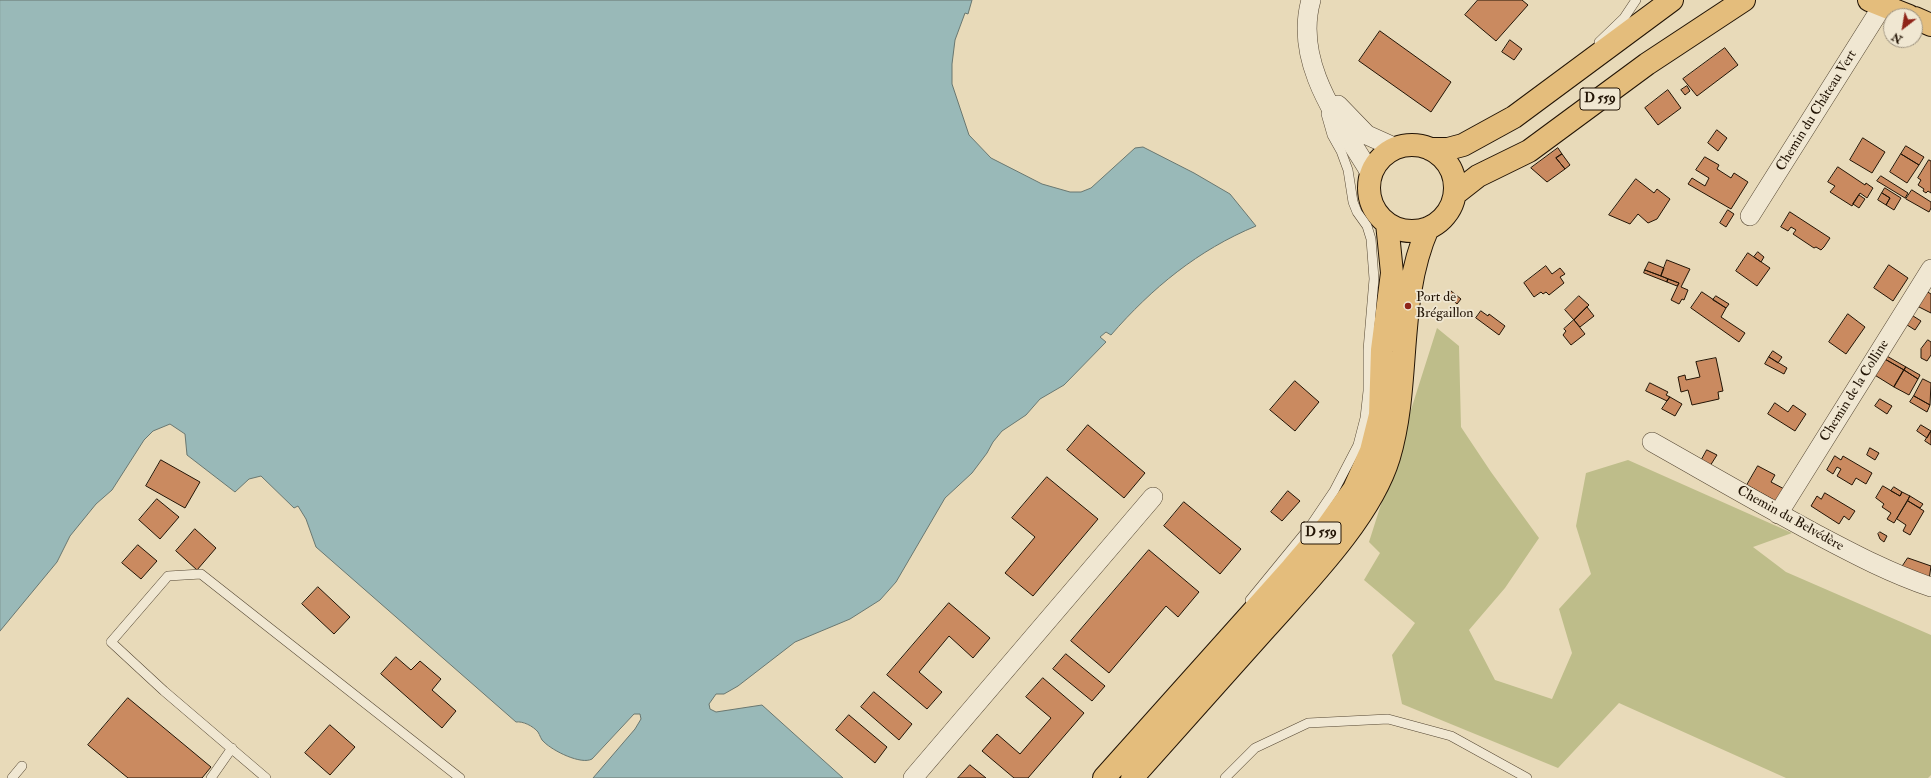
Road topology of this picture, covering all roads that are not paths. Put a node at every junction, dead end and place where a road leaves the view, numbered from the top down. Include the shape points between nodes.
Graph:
1 (1311, 0) edge
2 (1636, 0) edge
3 (1672, 0) edge
4 (1744, 0) edge
5 (1876, 3) edge
6 (1889, 8) edge
7 (1584, 65) junction
8 (1316, 80) junction
9 (1396, 148) junction
10 (1430, 149) junction
11 (1371, 174) junction
12 (1455, 194) junction
13 (1750, 216) dead end
14 (1387, 223) junction
15 (1428, 228) junction
16 (1931, 269) edge
17 (1652, 442) dead end
18 (1153, 498) dead end
19 (1778, 514) junction
20 (1931, 587) edge
21 (1197, 674) junction
22 (232, 748) junction
23 (22, 766) dead end
24 (12, 778) edge
25 (211, 778) edge
26 (266, 778) edge
27 (460, 778) edge
28 (913, 778) edge
29 (1104, 778) edge
30 (1132, 778) edge
31 (1226, 778) edge
32 (1527, 778) edge

1 - 8 street via 1306,15 1309,51
2 - 7 lane via 1624,18 1591,49
3 - 7 main road, D 559
4 - 12 main road, D 559 via 1647,64 1529,151 1478,176
5 - 6 main road
5 - 13 street, Chemin du Château Vert
7 - 10 main road, D 559 via 1508,121 1463,145 1448,149
8 - 9 street via 1367,135
8 - 11 street
8 - 21 lane via 1332,135 1348,170 1353,202 1367,226 1374,257 1365,418 1358,444 1334,491 1309,528 1263,583
9 - 10 main road via 1408,145
9 - 11 main road via 1381,158
10 - 12 main road via 1442,157 1450,167
11 - 14 main road via 1369,185 1372,201 1379,215
12 - 15 main road via 1446,214
14 - 15 main road via 1407,230
14 - 21 main road, D 559 via 1392,273 1382,350 1380,415 1371,451 1354,489 1327,526
15 - 30 main road, D 559 via 1423,239 1408,306 1397,427 1388,460 1369,500 1308,581
16 - 19 street, Chemin de la Colline
17 - 19 street, Chemin du Belvédère
18 - 28 street
19 - 20 street, Chemin du Belvédère via 1895,575
21 - 29 main road, D 559
22 - 25 lane
22 - 26 lane
22 - 27 lane via 164,692 111,642 168,576 201,574
23 - 24 lane
31 - 32 lane via 1254,748 1308,723 1388,719 1451,736

